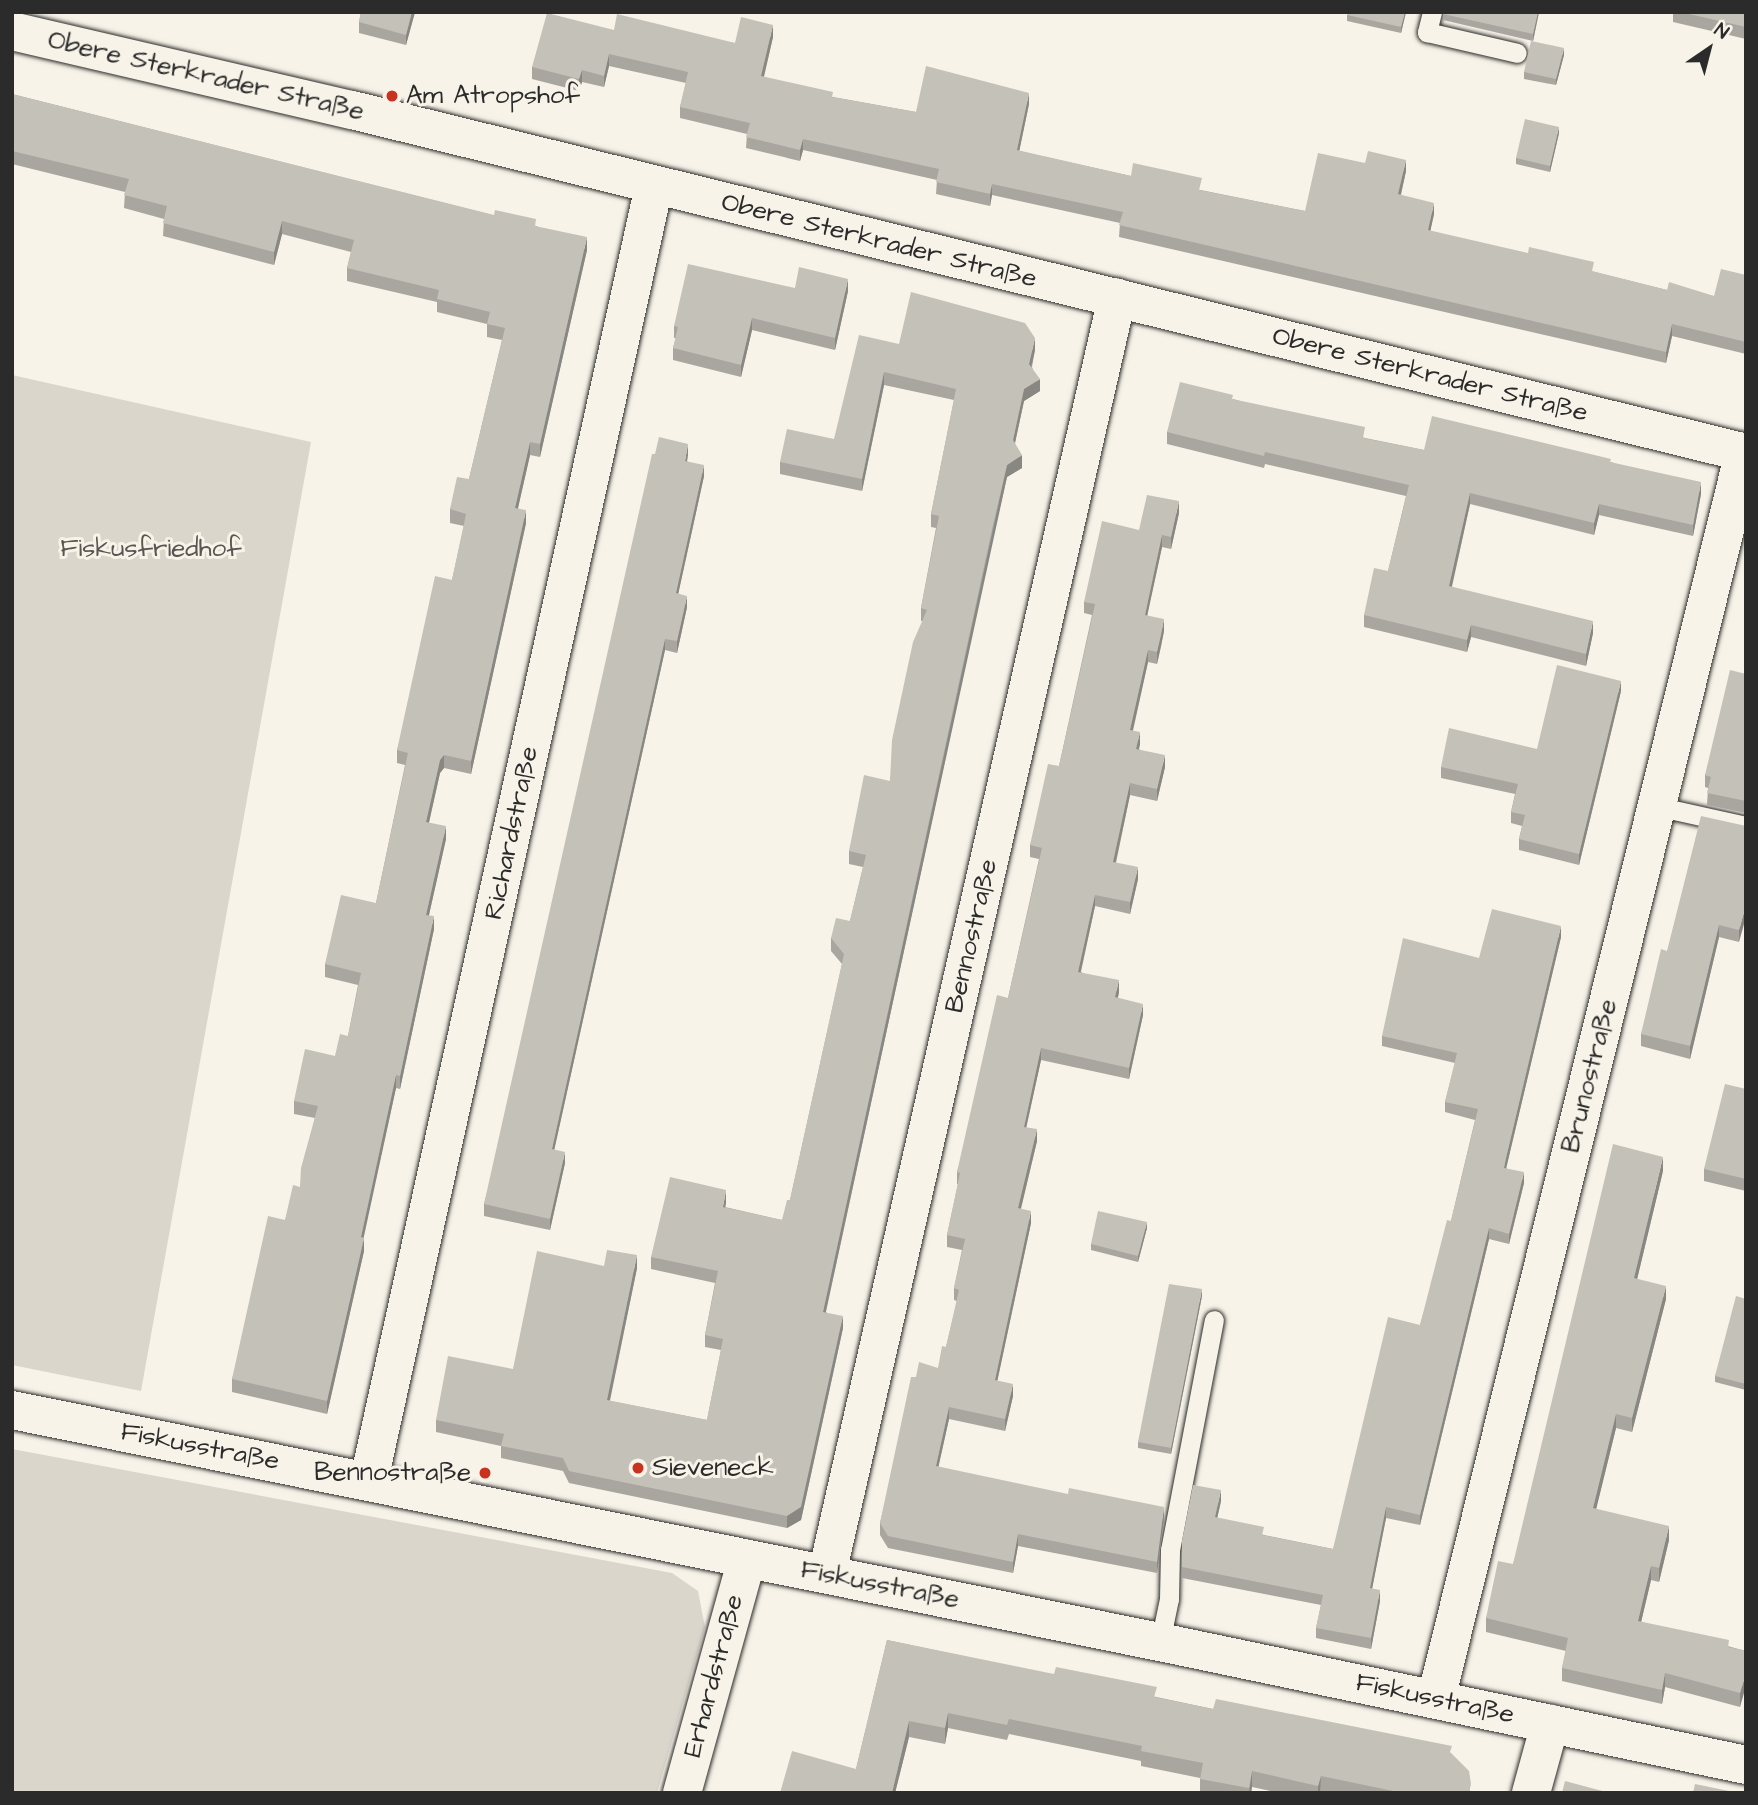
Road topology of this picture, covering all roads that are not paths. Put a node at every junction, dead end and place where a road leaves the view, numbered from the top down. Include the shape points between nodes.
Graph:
1 (1432, 12) edge
2 (12, 31) edge
3 (1517, 52) dead end
4 (654, 186) junction
5 (1117, 298) junction
6 (1745, 453) edge
7 (1656, 806) junction
8 (1746, 827) edge
9 (1214, 1320) dead end
10 (12, 1410) edge
11 (369, 1480) junction
12 (747, 1559) junction
13 (827, 1574) junction
14 (1160, 1642) junction
15 (1436, 1699) junction
16 (1550, 1724) junction
17 (1746, 1765) edge
18 (682, 1793) edge
19 (1531, 1793) edge

1 - 3 lane via 1427,32
2 - 4 street, Obere Sterkrader Straße
4 - 5 street, Obere Sterkrader Straße
4 - 11 street, Richardstraße
5 - 6 street, Obere Sterkrader Straße
5 - 13 street, Bennostraße
6 - 7 street, Brunostraße
7 - 8 lane
7 - 15 street, Brunostraße
9 - 14 lane via 1170,1550 1169,1598
10 - 11 street, Fiskusstraße
11 - 12 street, Fiskusstraße
12 - 13 street, Fiskusstraße
12 - 18 street, Erhardstraße
13 - 14 street, Fiskusstraße
14 - 15 street, Fiskusstraße
15 - 16 street, Fiskusstraße
16 - 17 street, Fiskusstraße
16 - 19 street

